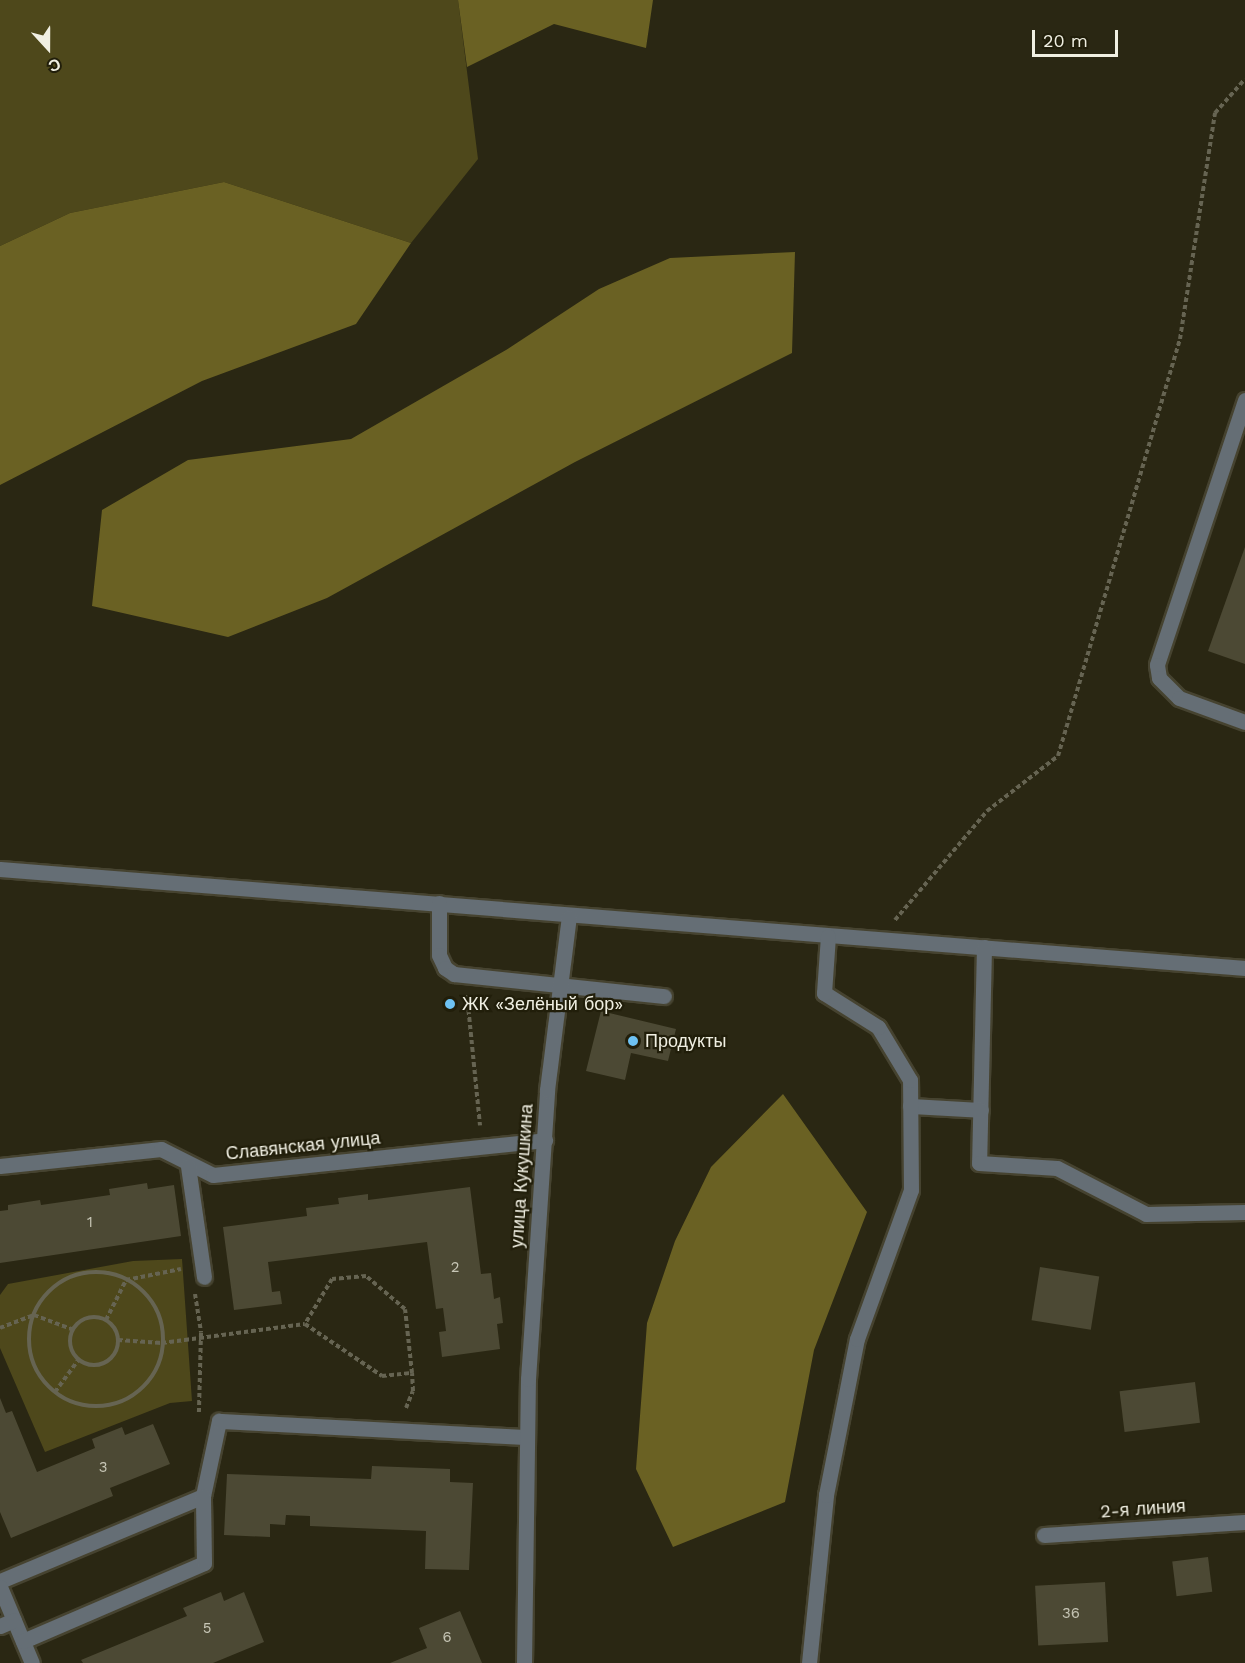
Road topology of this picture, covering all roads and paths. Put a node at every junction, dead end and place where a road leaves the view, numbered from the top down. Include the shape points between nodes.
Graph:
1 (1245, 79) edge
2 (1245, 400) edge
3 (1245, 722) edge
4 (0, 869) edge
5 (439, 903) junction
6 (568, 917) junction
7 (828, 936) junction
8 (878, 938) junction
9 (984, 947) junction
10 (1245, 968) edge
11 (466, 975) junction
12 (562, 985) junction
13 (664, 996) dead end
14 (910, 1106) junction
15 (981, 1110) junction
16 (545, 1140) junction
17 (482, 1147) junction
18 (0, 1166) edge
19 (188, 1166) junction
20 (1245, 1212) edge
21 (199, 1270) junction
22 (126, 1280) junction
23 (34, 1315) junction
24 (106, 1320) junction
25 (305, 1324) junction
26 (0, 1328) edge
27 (74, 1330) junction
28 (201, 1337) junction
29 (118, 1340) junction
30 (162, 1343) junction
31 (79, 1359) junction
32 (412, 1373) junction
33 (55, 1392) junction
34 (199, 1414) dead end
35 (376, 1430) junction
36 (526, 1437) junction
37 (203, 1496) junction
38 (1245, 1522) edge
39 (1044, 1535) dead end
40 (0, 1581) edge
41 (0, 1587) edge
42 (7, 1623) edge
43 (23, 1641) junction
44 (32, 1663) edge
45 (524, 1663) edge
46 (809, 1663) edge

1 - 8 path via 1215,113 1180,339 1058,756 987,812
2 - 3 street via 1157,665 1160,678 1173,694
4 - 5 street
5 - 6 street
5 - 11 street via 439,955 445,968
6 - 7 street
6 - 12 street, улица Кукушкина
7 - 8 street
7 - 14 street via 824,993 878,1027 910,1080
8 - 9 street
9 - 10 street
9 - 15 street
11 - 12 street
11 - 17 path
12 - 13 street
12 - 16 street, улица Кукушкина via 547,1090
14 - 15 street
14 - 46 street via 911,1190 857,1340 826,1495
15 - 20 street via 979,1163 1057,1167 1146,1214
16 - 17 street, Славянская улица
16 - 36 street, улица Кукушкина
17 - 19 street, Славянская улица via 213,1175
18 - 19 street, Славянская улица via 161,1149
19 - 21 street
21 - 22 path
21 - 28 path
22 - 23 path via 91,1272 69,1278 49,1290
22 - 24 path
22 - 30 path via 151,1301 160,1319
23 - 26 path
23 - 27 path
23 - 33 path via 29,1331 30,1354 39,1375
24 - 27 path via 91,1317
24 - 29 path
25 - 28 path
25 - 32 path via 382,1377
25 - 32 path via 332,1279 366,1276 405,1309
27 - 31 path via 71,1346
28 - 30 path
28 - 34 path
29 - 30 path
29 - 31 path via 108,1360 93,1365
30 - 33 path via 151,1376 121,1401 98,1406 75,1403
31 - 33 path
32 - 35 path via 413,1391 406,1408
35 - 36 street
35 - 37 street via 219,1421
36 - 45 street, улица Кукушкина
37 - 40 street
37 - 43 street via 204,1563
38 - 39 street, 2-я линия
41 - 42 street
42 - 43 street
43 - 44 street

